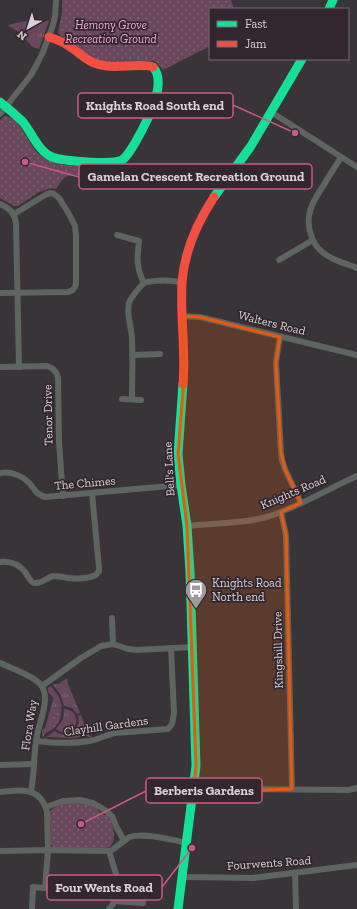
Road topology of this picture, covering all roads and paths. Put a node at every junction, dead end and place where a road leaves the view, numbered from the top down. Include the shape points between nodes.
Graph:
1 (56, 0) edge
2 (49, 37) junction
3 (301, 60) edge
4 (2, 107) edge
5 (271, 112) junction
6 (341, 157) junction
7 (357, 167) edge
8 (0, 204) edge
9 (14, 214) junction
10 (117, 235) dead end
11 (313, 240) junction
12 (279, 260) dead end
13 (357, 268) edge
14 (182, 282) junction
15 (144, 283) junction
16 (0, 293) edge
17 (17, 293) junction
18 (182, 316) junction
19 (280, 337) junction
20 (160, 354) dead end
21 (132, 355) junction
22 (357, 356) edge
23 (0, 367) edge
24 (19, 367) junction
25 (122, 399) dead end
26 (132, 399) junction
27 (141, 400) dead end
28 (0, 473) edge
29 (357, 476) edge
30 (181, 486) junction
31 (92, 493) junction
32 (63, 496) junction
33 (301, 503) junction
34 (281, 512) junction
35 (187, 526) junction
36 (0, 562) edge
37 (112, 618) dead end
38 (113, 644) junction
39 (193, 647) junction
40 (171, 648) junction
41 (0, 663) edge
42 (42, 686) junction
43 (36, 741) junction
44 (34, 764) junction
45 (0, 765) edge
46 (357, 788) edge
47 (292, 789) junction
48 (31, 791) junction
49 (0, 792) edge
50 (193, 793) junction
51 (46, 807) junction
52 (124, 841) junction
53 (187, 843) junction
54 (48, 850) junction
55 (0, 851) edge
56 (109, 851) junction
57 (357, 865) edge
58 (295, 873) junction
59 (182, 877) junction
60 (114, 901) junction
61 (143, 904) dead end
62 (32, 909) edge
63 (109, 909) edge
64 (178, 909) edge
65 (296, 909) edge

1 - 2 street via 55,17
2 - 4 street via 34,70
2 - 4 street via 66,44 82,57 98,65 147,65 155,69 158,81 156,100 141,134 127,156 119,161 103,162 60,160 43,151 26,126
3 - 5 street, Bell's Lane
5 - 6 street
5 - 14 street, Bell's Lane via 251,146 204,212 189,246
6 - 7 street
6 - 11 street via 310,209 309,225
8 - 9 street
9 - 17 street
9 - 17 street via 51,193 59,198 73,221 75,230 74,288 64,292
10 - 15 street via 139,241 137,262
11 - 12 street
11 - 13 street via 328,256
14 - 15 street via 153,280
14 - 18 street, Bell's Lane
15 - 21 street via 129,303
16 - 17 street
17 - 24 street
18 - 19 street, Walters Road via 200,317
18 - 30 street, Bell's Lane via 184,372 178,454
19 - 22 street, Walters Road
19 - 33 street via 276,363 281,452 285,470
20 - 21 street
21 - 26 street
23 - 24 street, Tenor Drive
24 - 32 street, Tenor Drive via 47,366 58,376
25 - 26 street
26 - 27 street
28 - 32 street, The Chimes via 22,478 42,497
29 - 33 street, Knights Road
30 - 31 street, The Chimes
30 - 35 street, Bell's Lane
31 - 32 street, The Chimes
31 - 36 street via 99,568 96,575 73,578 52,576 35,583 16,564
33 - 34 street, Knights Road
34 - 35 street, Knights Road via 257,519
34 - 47 street, Kingshill Drive via 286,535
35 - 39 street, Bell's Lane
37 - 38 street
38 - 40 street via 136,650
38 - 42 street via 93,650
39 - 40 street
39 - 50 street, Bell's Lane via 196,766
40 - 43 street, Clayhill Gardens via 174,713 168,729 115,733 79,742
41 - 42 street, Flora Way via 34,679
42 - 43 street, Flora Way via 45,706
43 - 44 street, Flora Way
44 - 45 street
44 - 48 street, Flora Way
46 - 47 street
47 - 50 street via 231,789 212,794
48 - 49 street
48 - 51 street
50 - 53 street, Bell's Lane
51 - 52 street via 63,801 93,802 112,816
51 - 54 street
52 - 53 street via 140,835
52 - 56 street
53 - 59 street, Bell's Lane
54 - 55 street
54 - 56 street
54 - 62 street via 45,888 33,887
56 - 60 street via 116,874
57 - 58 street, Fourwents Road
58 - 59 street, Fourwents Road via 246,878
58 - 65 street
59 - 64 street, Bell's Lane
60 - 61 street
60 - 63 street

